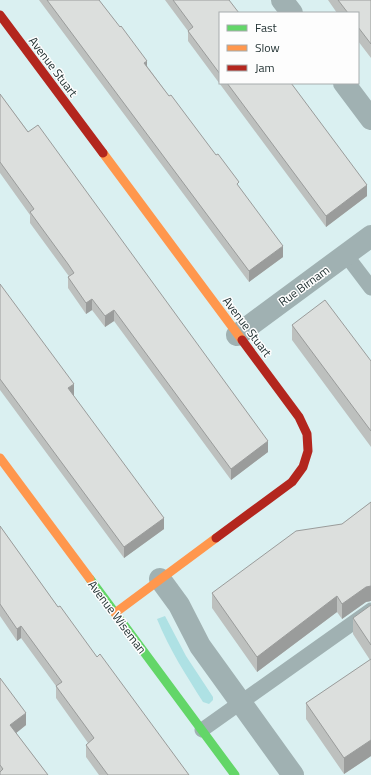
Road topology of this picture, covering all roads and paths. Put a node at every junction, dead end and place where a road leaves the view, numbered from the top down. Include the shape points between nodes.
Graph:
1 (282, 0) edge
2 (291, 12) edge
3 (0, 15) edge
4 (345, 84) edge
5 (371, 119) edge
6 (371, 236) edge
7 (346, 255) junction
8 (371, 288) edge
9 (237, 335) junction
10 (0, 458) edge
11 (160, 579) junction
12 (371, 610) edge
13 (115, 613) junction
14 (241, 703) junction
15 (202, 730) junction
16 (234, 775) edge
17 (293, 775) edge

1 - 2 street
3 - 9 street, Avenue Stuart
4 - 5 street
6 - 7 street, Rue Birnam
7 - 8 lane
7 - 9 street, Rue Birnam
9 - 11 street, Avenue Stuart via 305,426 310,444 307,461 292,482
10 - 13 street, Avenue Wiseman
11 - 13 street, Avenue Stuart
11 - 14 street via 179,605 200,646
12 - 14 lane
13 - 15 street, Avenue Wiseman
14 - 15 lane
14 - 17 street
15 - 16 street, Avenue Wiseman

